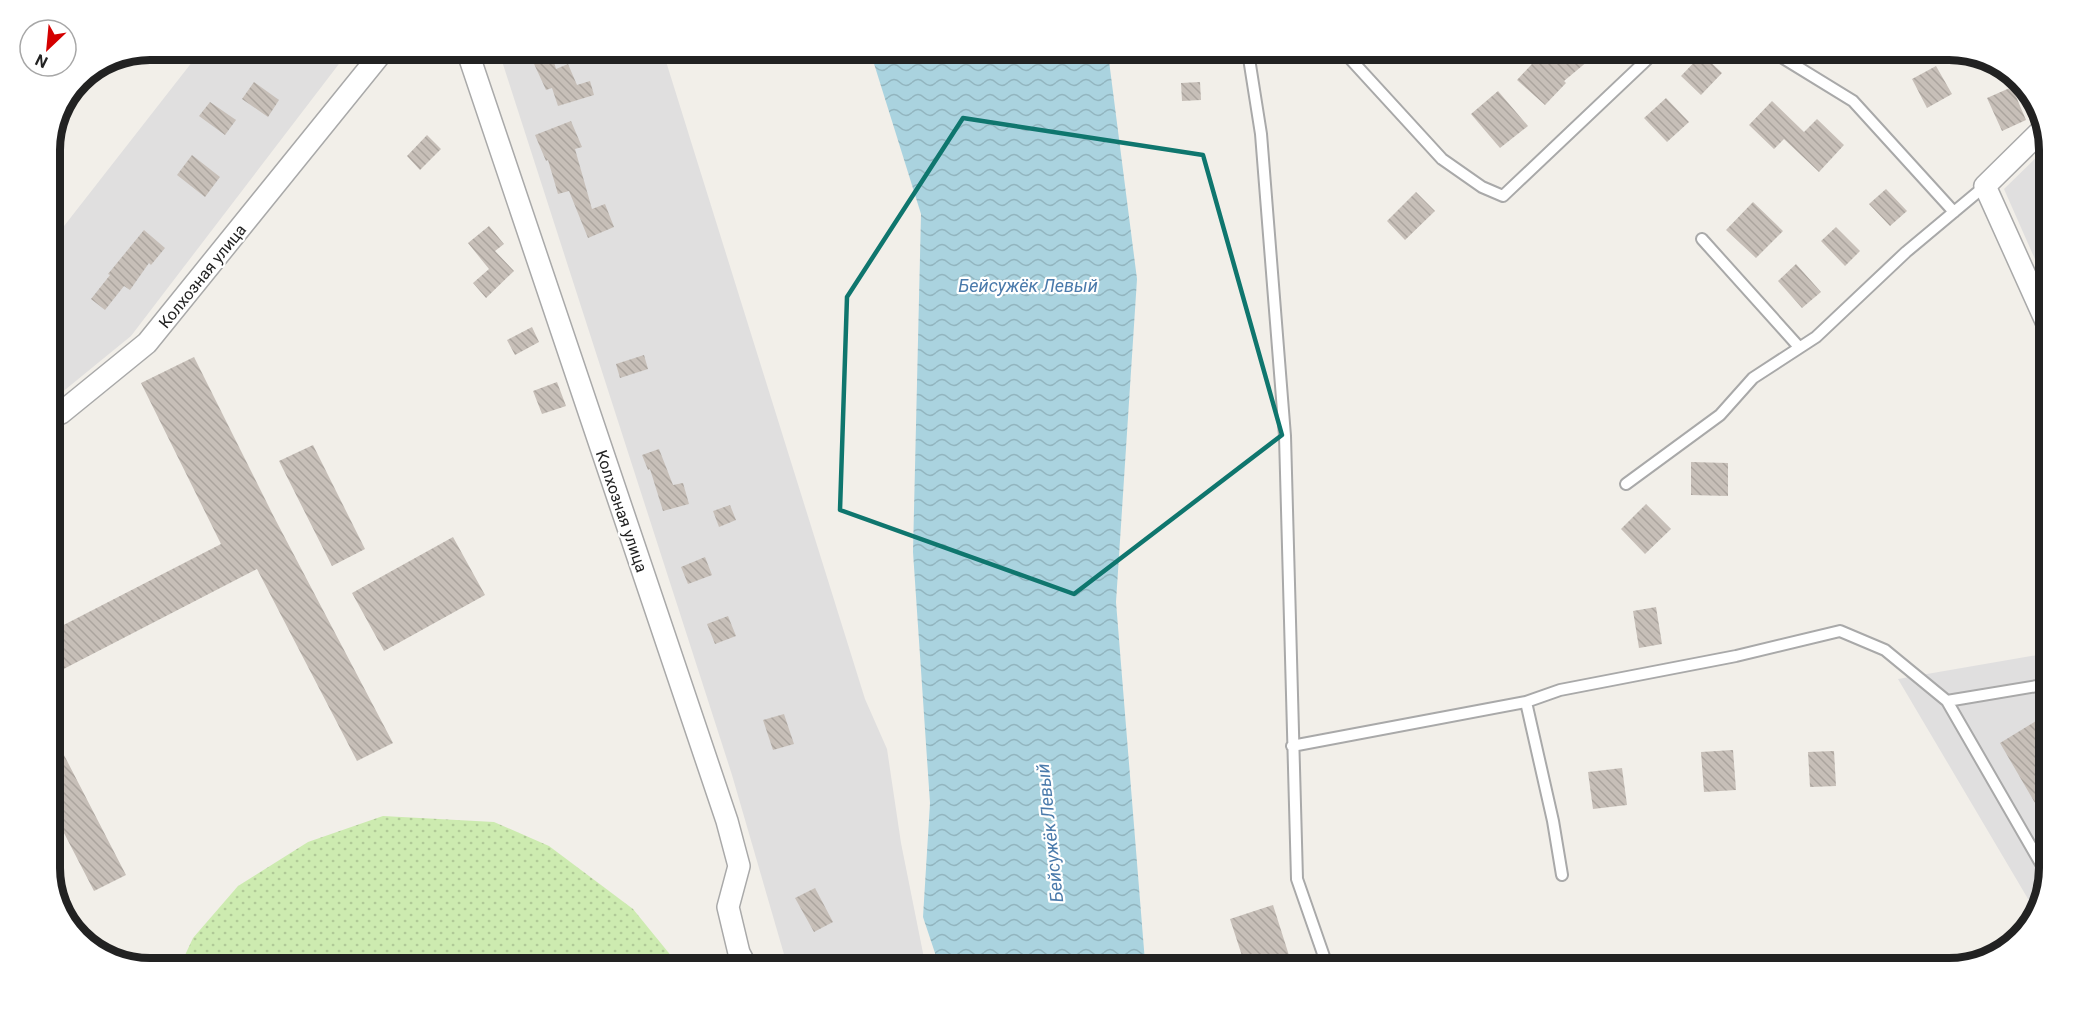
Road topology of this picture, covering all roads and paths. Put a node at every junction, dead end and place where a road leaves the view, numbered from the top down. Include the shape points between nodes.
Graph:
1 (376, 60) edge
2 (470, 60) edge
3 (1249, 60) edge
4 (1351, 60) edge
5 (1647, 60) edge
6 (1786, 60) edge
7 (2037, 134) edge
8 (1985, 186) junction
9 (1954, 212) junction
10 (1702, 240) dead end
11 (2039, 305) edge
12 (1799, 347) junction
13 (60, 413) edge
14 (1626, 484) dead end
15 (2039, 686) edge
16 (1947, 701) junction
17 (1526, 702) junction
18 (1292, 746) junction
19 (2039, 860) edge
20 (1562, 875) dead end
21 (742, 958) edge
22 (1324, 958) edge

1 - 13 street, Колхозная улица via 147,343
2 - 21 street, Колхозная улица via 727,821 739,866 728,907
3 - 18 lane via 1261,134 1285,436
4 - 5 lane via 1442,159 1482,187 1503,196
6 - 9 lane via 1852,101
7 - 8 street
8 - 9 lane
8 - 11 street
9 - 12 lane via 1816,337
10 - 12 lane
12 - 14 lane via 1753,378 1720,414
15 - 16 lane
16 - 17 lane via 1885,650 1840,631 1736,656 1560,690
16 - 19 lane
17 - 18 lane
17 - 20 lane
18 - 22 lane via 1297,879

